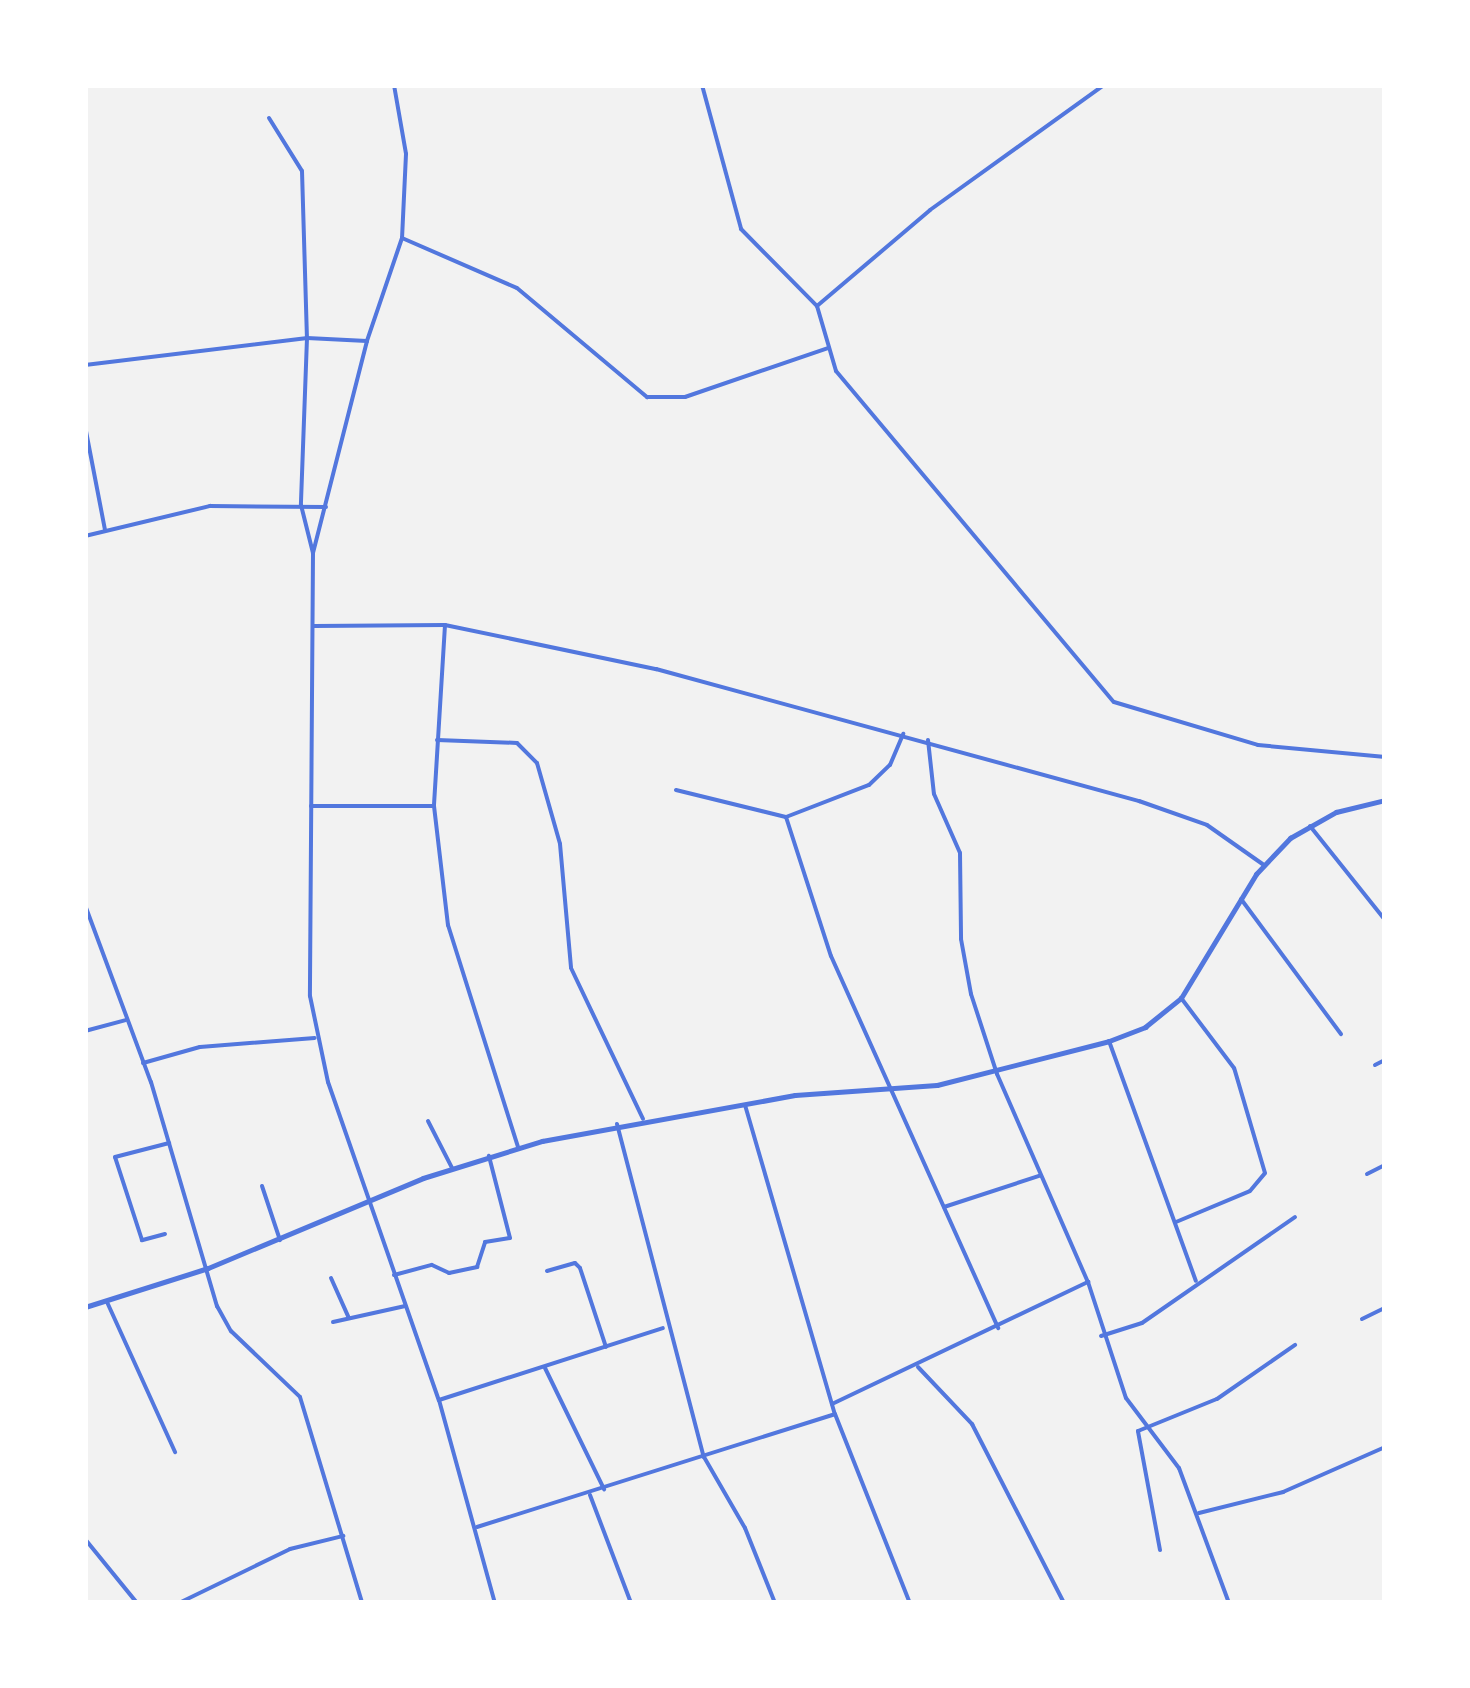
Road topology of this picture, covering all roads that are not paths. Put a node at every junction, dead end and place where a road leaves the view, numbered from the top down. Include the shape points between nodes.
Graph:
1 (394, 85) edge
2 (702, 85) edge
3 (1104, 85) edge
4 (269, 118) dead end
5 (402, 238) junction
6 (818, 306) junction
7 (307, 338) junction
8 (367, 341) junction
9 (829, 348) junction
10 (85, 365) edge
11 (85, 426) edge
12 (301, 505) junction
13 (326, 508) junction
14 (105, 530) junction
15 (85, 536) edge
16 (313, 553) junction
17 (445, 624) junction
18 (314, 626) junction
19 (903, 732) junction
20 (438, 740) junction
21 (928, 740) junction
22 (1385, 757) edge
23 (676, 790) dead end
24 (1385, 800) edge
25 (312, 806) junction
26 (434, 806) junction
27 (786, 817) junction
28 (1310, 825) junction
29 (1264, 865) junction
30 (1240, 898) junction
31 (85, 904) edge
32 (86, 912) edge
33 (1385, 920) edge
34 (1181, 998) junction
35 (126, 1020) junction
36 (85, 1031) edge
37 (1341, 1034) dead end
38 (316, 1038) junction
39 (1109, 1042) junction
40 (1385, 1060) edge
41 (143, 1063) junction
42 (1376, 1065) dead end
43 (998, 1074) junction
44 (893, 1090) junction
45 (745, 1102) junction
46 (643, 1119) junction
47 (428, 1121) dead end
48 (617, 1124) junction
49 (169, 1143) junction
50 (518, 1148) junction
51 (490, 1156) junction
52 (1385, 1166) edge
53 (452, 1168) junction
54 (1367, 1174) dead end
55 (1039, 1176) junction
56 (262, 1186) dead end
57 (368, 1205) junction
58 (944, 1207) junction
59 (1296, 1217) dead end
60 (1176, 1222) junction
61 (165, 1234) dead end
62 (280, 1240) junction
63 (208, 1268) junction
64 (547, 1271) dead end
65 (394, 1276) junction
66 (332, 1278) dead end
67 (1088, 1282) junction
68 (1196, 1282) junction
69 (107, 1302) junction
70 (405, 1306) junction
71 (85, 1307) edge
72 (1385, 1308) edge
73 (348, 1316) junction
74 (1362, 1320) dead end
75 (333, 1322) dead end
76 (666, 1327) junction
77 (998, 1328) junction
78 (1101, 1336) junction
79 (1295, 1345) dead end
80 (606, 1347) junction
81 (918, 1367) junction
82 (545, 1368) junction
83 (440, 1400) junction
84 (832, 1404) junction
85 (835, 1414) junction
86 (1145, 1426) junction
87 (1385, 1447) edge
88 (176, 1452) dead end
89 (704, 1458) junction
90 (605, 1490) junction
91 (590, 1494) junction
92 (1199, 1513) junction
93 (476, 1528) junction
94 (343, 1536) junction
95 (85, 1539) edge
96 (1160, 1550) dead end
97 (137, 1603) edge
98 (179, 1603) edge
99 (362, 1603) edge
100 (495, 1603) edge
101 (631, 1603) edge
102 (775, 1603) edge
103 (910, 1603) edge
104 (1064, 1603) edge
105 (1229, 1603) edge

1 - 5 street via 406,154
2 - 6 street via 740,229
3 - 6 street via 930,210
4 - 7 street via 302,171
5 - 8 street
5 - 9 street via 517,288 647,397 685,396
6 - 9 street
7 - 8 street
7 - 10 street
7 - 12 street
8 - 13 street
9 - 22 street via 836,371 1114,702 1258,745
11 - 14 street
12 - 13 street
12 - 14 street via 210,506
12 - 16 street
13 - 16 street
14 - 15 street
16 - 18 street
17 - 18 street
17 - 19 street
17 - 20 street
18 - 25 street
19 - 21 street
19 - 27 street via 890,765 869,785
20 - 26 street
20 - 46 street via 517,743 537,763 560,844 571,968
21 - 29 street via 1182,815
21 - 43 street via 934,794 960,853 961,939 971,994
23 - 27 street
24 - 28 street
25 - 26 street
25 - 38 street via 310,996
26 - 50 street via 448,925
27 - 44 street via 830,956
28 - 29 street
28 - 33 street
29 - 30 street
30 - 34 street
30 - 37 street
31 - 32 street
32 - 35 street
34 - 39 street via 1145,1027
34 - 60 street via 1234,1068 1265,1172 1250,1191
35 - 36 street
35 - 41 street
38 - 41 street via 200,1048
38 - 57 street
39 - 43 street
39 - 60 street
40 - 42 street
41 - 49 street
43 - 44 street
43 - 55 street
44 - 45 street
44 - 58 street
45 - 46 street
45 - 84 street
46 - 48 street
47 - 53 street
48 - 50 street
48 - 76 street
49 - 61 street via 115,1157 142,1240
49 - 63 street
50 - 51 street
51 - 53 street
51 - 65 street via 510,1238 484,1242 477,1268 449,1273 432,1266
52 - 54 street
53 - 57 street
55 - 58 street
55 - 67 street
56 - 62 street
57 - 62 street
57 - 65 street
58 - 77 street
59 - 68 street
60 - 68 street
62 - 63 street
63 - 69 street
63 - 94 street via 226,1325 300,1397
64 - 80 street via 576,1263 580,1268
65 - 70 street
66 - 73 street
67 - 77 street
67 - 78 street
68 - 78 street via 1142,1323
69 - 71 street
69 - 88 street
70 - 73 street
70 - 83 street
72 - 74 street
73 - 75 street
76 - 80 street
76 - 89 street
77 - 81 street
78 - 86 street
79 - 86 street via 1216,1399
80 - 82 street
81 - 84 street
81 - 104 street via 972,1424
82 - 83 street
82 - 90 street
83 - 93 street
84 - 85 street
85 - 89 street
85 - 103 street
86 - 92 street via 1179,1468
86 - 96 street via 1137,1439
87 - 92 street via 1283,1492
89 - 90 street
89 - 102 street via 745,1528
90 - 91 street
91 - 93 street
91 - 101 street
92 - 105 street
93 - 100 street
94 - 98 street via 290,1549
94 - 99 street
95 - 97 street

